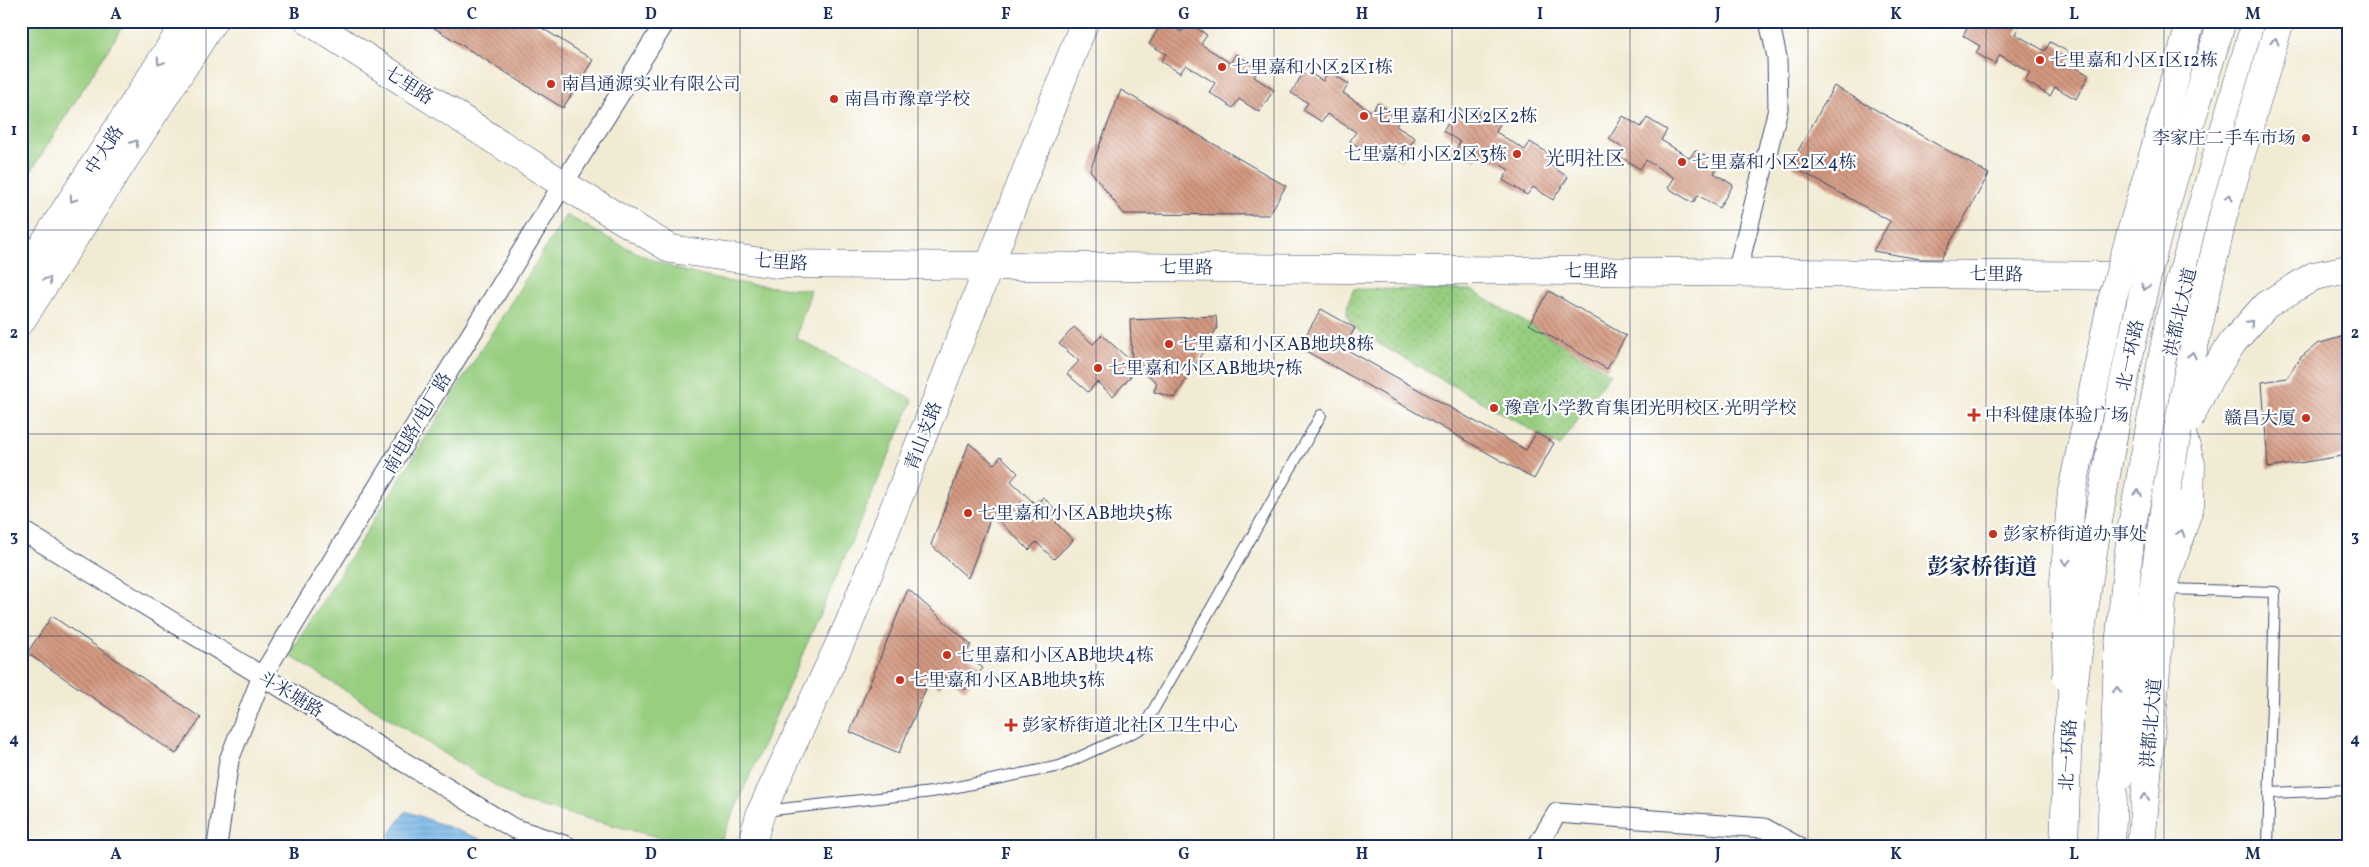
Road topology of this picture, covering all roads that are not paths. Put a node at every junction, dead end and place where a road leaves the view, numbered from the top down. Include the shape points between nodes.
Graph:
1 (187, 21) edge
2 (213, 21) edge
3 (309, 21) edge
4 (666, 21) edge
5 (1084, 21) edge
6 (1769, 21) edge
7 (2191, 21) edge
8 (2204, 21) edge
9 (2222, 21) edge
10 (2256, 21) edge
11 (2262, 21) edge
12 (2280, 21) edge
13 (563, 184) junction
14 (989, 265) junction
15 (2348, 269) edge
16 (1737, 272) junction
17 (2129, 276) junction
18 (21, 279) edge
19 (21, 321) edge
20 (1321, 415) dead end
21 (2167, 490) junction
22 (21, 530) edge
23 (2163, 589) junction
24 (262, 676) junction
25 (2068, 727) junction
26 (2348, 790) edge
27 (2269, 794) junction
28 (2114, 808) junction
29 (761, 812) junction
30 (217, 846) edge
31 (567, 846) edge
32 (751, 846) edge
33 (1537, 846) edge
34 (1797, 846) edge
35 (2064, 846) edge
36 (2072, 846) edge
37 (2111, 846) edge
38 (2141, 846) edge
39 (2268, 846) edge

1 -> 18 main road, 中大路
19 -> 2 main road
3 - 13 main road, 七里路
4 - 13 street, 南电路/电厂路
5 - 14 main road, 青山支路
6 - 16 street via 1778,57 1778,109
7 -> 25 main road, bridge via 2112,300 2072,491 2064,582
8 - 17 main road
9 -> 25 main road, 北一环路, bridge via 2152,258 2128,362 2088,572
28 -> 10 main road, 北一环路 via 2118,655 2132,522 2170,316
23 -> 11 main road, 洪都北大道 via 2190,505 2191,464 2172,400 2168,366 2171,332
21 -> 12 main road, bridge via 2187,378 2223,216
13 - 14 main road, 七里路 via 671,249 776,264
13 - 24 street, 南电路/电厂路
14 - 16 main road, 七里路
14 - 29 main road, 青山支路 via 848,626
21 -> 15 main road, bridge via 2185,425 2233,342 2266,304 2314,276
16 - 17 main road, 七里路
17 - 36 main road via 2088,462 2088,497 2098,548
20 - 29 lane via 1143,728 1060,766 932,792
21 - 28 main road via 2140,683
22 - 24 street, 斗米塘路
23 - 27 lane via 2275,592
38 -> 23 main road, 洪都北大道
24 - 30 street, 南电路/电厂路 via 229,760
24 - 31 street, 斗米塘路 via 512,828
25 - 35 main road, 北一环路
26 - 27 lane
27 - 39 lane
28 - 37 main road, 北一环路
29 - 32 main road, 青山支路
33 - 34 street via 1557,814 1764,828

